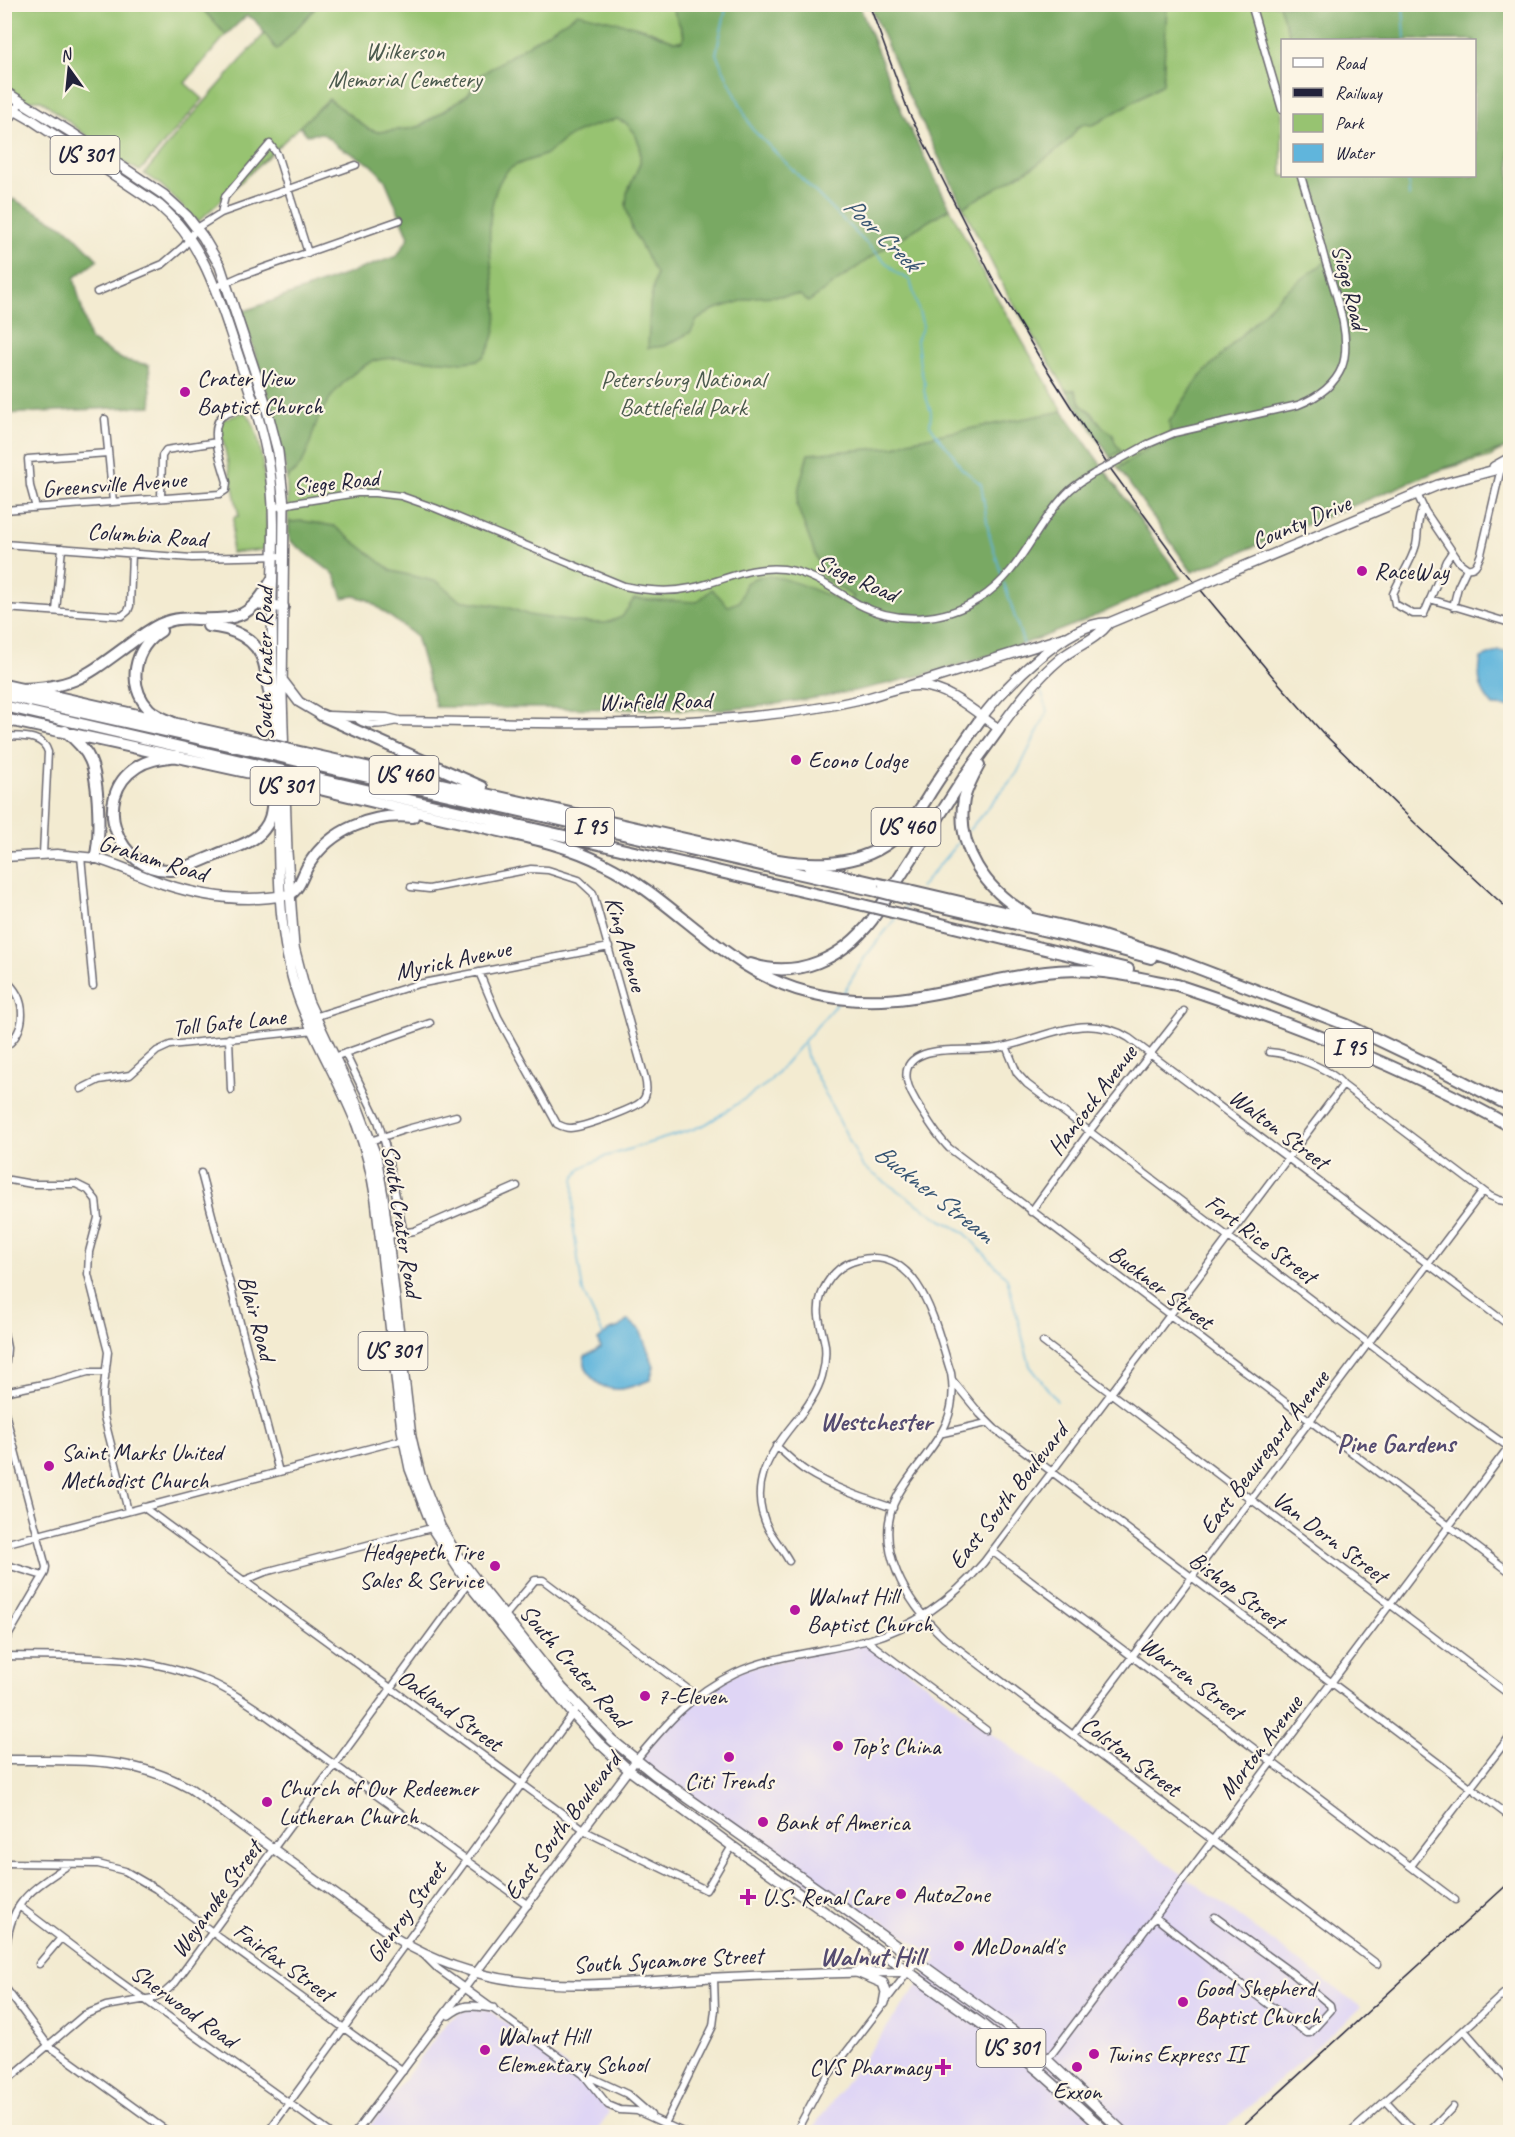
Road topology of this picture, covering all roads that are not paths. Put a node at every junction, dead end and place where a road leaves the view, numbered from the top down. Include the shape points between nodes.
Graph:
1 (1251, 4) edge
2 (4, 91) edge
3 (21, 100) junction
4 (4, 104) edge
5 (1281, 108) edge
6 (16, 110) junction
7 (4, 131) edge
8 (356, 165) dead end
9 (1301, 177) edge
10 (287, 190) junction
11 (221, 213) junction
12 (400, 220) dead end
13 (197, 228) junction
14 (191, 239) junction
15 (308, 253) junction
16 (226, 282) junction
17 (216, 287) junction
18 (97, 292) dead end
19 (265, 402) junction
20 (254, 406) junction
21 (105, 419) dead end
22 (217, 442) junction
23 (108, 453) junction
24 (1510, 458) edge
25 (1506, 467) edge
26 (1484, 472) junction
27 (1417, 494) junction
28 (161, 498) junction
29 (113, 502) junction
30 (284, 505) junction
31 (1423, 507) junction
32 (36, 508) junction
33 (273, 508) junction
34 (4, 510) edge
35 (4, 544) edge
36 (63, 548) junction
37 (1452, 552) junction
38 (132, 553) junction
39 (273, 556) junction
40 (284, 556) junction
41 (1467, 568) junction
42 (272, 580) junction
43 (1430, 599) junction
44 (256, 604) junction
45 (277, 606) junction
46 (1453, 607) junction
47 (4, 608) edge
48 (56, 611) junction
49 (1109, 623) junction
50 (1510, 623) edge
51 (1074, 634) junction
52 (282, 678) junction
53 (4, 685) edge
54 (909, 686) junction
55 (19, 688) junction
56 (4, 695) edge
57 (273, 705) junction
58 (4, 706) edge
59 (321, 715) junction
60 (4, 717) edge
61 (982, 717) junction
62 (174, 723) junction
63 (999, 729) junction
64 (65, 731) junction
65 (4, 736) edge
66 (991, 740) junction
67 (256, 747) junction
68 (177, 756) junction
69 (303, 757) junction
70 (253, 768) junction
71 (300, 779) junction
72 (277, 786) junction
73 (504, 797) junction
74 (468, 824) junction
75 (43, 854) junction
76 (81, 856) junction
77 (4, 857) edge
78 (95, 858) junction
79 (784, 861) junction
80 (411, 887) dead end
81 (880, 888) junction
82 (906, 894) junction
83 (285, 896) junction
84 (1035, 919) junction
85 (609, 947) junction
86 (733, 957) junction
87 (479, 972) junction
88 (4, 979) edge
89 (1226, 980) junction
90 (93, 986) dead end
91 (1181, 986) junction
92 (1184, 1011) dead end
93 (311, 1018) junction
94 (430, 1023) dead end
95 (317, 1030) junction
96 (229, 1038) junction
97 (1006, 1046) junction
98 (4, 1048) edge
99 (1269, 1052) dead end
100 (345, 1053) junction
101 (1149, 1054) junction
102 (334, 1057) junction
103 (1343, 1085) junction
104 (81, 1089) dead end
105 (231, 1090) dead end
106 (1510, 1106) edge
107 (456, 1116) dead end
108 (1510, 1126) edge
109 (1089, 1132) junction
110 (383, 1137) junction
111 (367, 1142) junction
112 (1288, 1159) junction
113 (201, 1173) dead end
114 (4, 1179) edge
115 (518, 1186) dead end
116 (1484, 1191) junction
117 (1510, 1202) edge
118 (1031, 1212) junction
119 (404, 1234) junction
120 (388, 1235) junction
121 (1229, 1238) junction
122 (1427, 1264) junction
123 (1170, 1316) junction
124 (1510, 1326) edge
125 (4, 1333) edge
126 (1043, 1342) dead end
127 (1369, 1343) junction
128 (106, 1372) junction
129 (952, 1380) junction
130 (4, 1383) edge
131 (4, 1392) edge
132 (1111, 1394) junction
133 (4, 1408) edge
134 (1310, 1421) junction
135 (987, 1423) junction
136 (943, 1433) junction
137 (407, 1438) junction
138 (776, 1446) junction
139 (1510, 1446) edge
140 (279, 1472) junction
141 (1052, 1472) junction
142 (1251, 1500) junction
143 (143, 1507) junction
144 (893, 1508) junction
145 (128, 1511) junction
146 (1449, 1526) junction
147 (436, 1527) junction
148 (38, 1535) junction
149 (4, 1544) edge
150 (992, 1551) junction
151 (789, 1561) dead end
152 (4, 1564) edge
153 (1510, 1572) edge
154 (43, 1576) junction
155 (1191, 1578) junction
156 (471, 1580) junction
157 (243, 1581) junction
158 (1390, 1604) junction
159 (923, 1616) junction
160 (502, 1619) junction
161 (867, 1640) junction
162 (4, 1643) edge
163 (4, 1656) edge
164 (1132, 1656) junction
165 (1331, 1683) junction
166 (391, 1690) junction
167 (1510, 1695) edge
168 (697, 1696) junction
169 (576, 1710) junction
170 (986, 1730) dead end
171 (1073, 1735) junction
172 (1510, 1736) edge
173 (4, 1760) edge
174 (636, 1760) junction
175 (1273, 1761) junction
176 (336, 1766) junction
177 (629, 1770) junction
178 (522, 1785) junction
179 (1471, 1788) junction
180 (1510, 1817) edge
181 (584, 1829) junction
182 (1213, 1840) junction
183 (732, 1846) junction
184 (275, 1849) junction
185 (466, 1861) junction
186 (4, 1863) edge
187 (71, 1864) junction
188 (1411, 1866) junction
189 (1455, 1899) dead end
190 (528, 1905) junction
191 (19, 1906) junction
192 (1155, 1917) junction
193 (1215, 1917) dead end
194 (213, 1933) junction
195 (62, 1938) junction
196 (405, 1944) junction
197 (871, 1944) junction
198 (421, 1953) junction
199 (916, 1961) junction
200 (39, 1964) dead end
201 (1377, 1964) dead end
202 (4, 1970) edge
203 (857, 1972) junction
204 (909, 1972) junction
205 (476, 1974) junction
206 (714, 1978) junction
207 (4, 1985) edge
208 (465, 1988) junction
209 (1510, 1988) edge
210 (145, 2000) junction
211 (884, 2003) junction
212 (493, 2008) junction
213 (442, 2020) junction
214 (345, 2028) junction
215 (1464, 2030) junction
216 (48, 2045) junction
217 (1047, 2061) junction
218 (403, 2071) junction
219 (1039, 2071) junction
220 (583, 2074) junction
221 (4, 2083) edge
222 (1510, 2083) edge
223 (1386, 2101) junction
224 (289, 2104) junction
225 (1453, 2107) dead end
226 (656, 2119) junction
227 (666, 2124) junction
228 (168, 2133) edge
229 (268, 2133) edge
230 (329, 2133) edge
231 (356, 2133) edge
232 (661, 2133) edge
233 (683, 2133) edge
234 (796, 2133) edge
235 (1107, 2133) edge
236 (1123, 2133) edge
237 (1351, 2133) edge
238 (1415, 2133) edge
239 (1429, 2133) edge

1 - 5 street
2 - 3 main road, South Crater Road / US 301
3 - 6 street
3 - 13 main road, South Crater Road / US 301 via 165,195
4 - 6 main road, South Crater Road / US 301
6 - 7 street
6 - 14 main road, South Crater Road / US 301 via 153,200
8 - 10 street
9 - 30 street, Siege Road, bridge via 1345,335 1344,359 1335,380 1314,399 1174,433 1095,473 1067,492 1020,561 991,591 956,610 921,618 894,616 869,609 813,577 768,568 676,591 650,591 624,586 428,505 391,494 357,493
10 - 11 street
10 - 11 street via 277,154 270,144 225,197
10 - 15 street
11 - 13 street
12 - 15 street
13 - 14 street
13 - 16 main road, South Crater Road / US 301
14 - 17 main road, South Crater Road / US 301
14 - 18 street via 153,269
15 - 16 street
16 - 17 street
16 - 19 main road, South Crater Road / US 301
17 - 20 main road, South Crater Road / US 301
19 - 20 street
19 - 30 main road, South Crater Road / US 301 via 278,452
20 - 22 street via 221,418 215,429
20 - 33 main road, South Crater Road / US 301 via 267,457
21 - 23 street
22 - 28 street via 168,449 162,462
22 - 28 street, Greensville Avenue via 228,482 226,490 220,494
23 - 29 street
23 - 32 street via 28,459
24 - 26 main road
25 - 26 main road, County Drive / US 460
25 - 41 street via 1481,554 1476,566
26 - 27 main road, County Drive / US 460
27 - 31 street
27 - 49 main road, County Drive / US 460, bridge
28 - 29 street, Greensville Avenue
29 - 32 street, Greensville Avenue
30 - 33 street, Siege Road
30 - 40 main road, South Crater Road / US 301
31 - 37 street
31 - 43 street via 1413,555 1393,598 1406,612 1422,615
32 - 34 street, Greensville Avenue
33 - 39 main road, South Crater Road / US 301
35 - 36 street, Columbia Road
36 - 38 street, Columbia Road
36 - 48 street
37 - 41 street
37 - 43 street
38 - 39 street, Columbia Road via 192,558
38 - 48 street via 130,608 122,616
39 - 40 street, Columbia Road
39 - 42 main road, South Crater Road / US 301
40 - 45 main road, South Crater Road / US 301
41 - 46 street
42 - 44 highway
42 - 45 main road, South Crater Road / US 301
43 - 46 street
44 - 45 highway
44 - 55 highway via 225,620 181,618 165,622 78,680 57,687
45 - 52 main road, South Crater Road / US 301
45 - 57 main road, South Crater Road / US 301
46 - 50 street
47 - 48 street
49 - 51 main road, County Drive / US 460 via 1098,622
49 - 63 main road, County Drive / US 460 via 1038,679
51 - 54 main road
51 - 61 main road, County Drive / US 460 via 1027,667
52 - 59 main road via 299,702
52 - 83 main road, South Crater Road / US 301
53 - 55 highway
54 - 59 main road, Winfield Road via 808,710 666,722 399,721
54 - 61 main road via 945,692
55 - 62 highway
56 - 67 highway, I 95
57 - 62 highway via 264,663 246,638 226,628 175,625 148,641 135,675 146,706
57 - 72 main road, South Crater Road / US 301
58 - 70 highway
59 - 73 highway
60 - 64 highway, US 460
61 - 63 main road
61 - 79 highway, US 460 via 912,820 884,847 833,864
62 - 67 highway
63 - 66 highway, US 460
64 - 68 highway, US 460
64 - 78 highway via 86,752 93,768 99,841
65 - 75 street via 37,739 46,747
66 - 84 highway via 965,799 968,845 993,889
66 - 86 highway, US 460 via 872,920 848,947 823,961 790,968 765,968
67 - 69 highway, I 95, bridge
68 - 70 highway, US 460
68 - 72 highway via 154,759 137,767 123,780 112,810 121,843 133,857 154,868 184,868 255,838 269,823
69 - 73 highway, US 460
69 - 81 highway, I 95
70 - 71 highway, US 460, bridge
71 - 74 highway, US 460
71 - 91 highway, I 95, bridge via 863,904 1084,957
72 - 83 main road, South Crater Road / US 301
73 - 79 highway, US 460
74 - 83 highway via 399,816 359,823 319,851 296,890
74 - 86 highway, US 460 via 547,842 607,865
75 - 76 main road, Graham Road
75 - 77 main road, Graham Road
76 - 78 main road, Graham Road
76 - 90 street
78 - 83 main road, Graham Road via 202,895 240,899
79 - 81 highway
80 - 85 street, King Avenue via 429,889 531,869 548,870 579,880 593,893
81 - 82 highway, bridge
82 - 84 highway
82 - 89 highway, I 95
83 - 93 main road, South Crater Road / US 301
84 - 89 highway via 1117,940
85 - 87 street, Myrick Avenue
85 - 87 street, King Avenue via 647,1086 644,1098 632,1108 580,1127 561,1126 553,1120 485,991
86 - 91 highway via 760,975 794,989 858,1001 903,1000 1018,976 1070,970 1108,972
87 - 93 street, Myrick Avenue via 407,986
88 - 98 street via 15,990 22,1006 20,1029
89 - 106 highway, I 95 via 1347,1025
91 - 108 highway, I 95 via 1371,1056
92 - 101 street, Hancock Avenue
93 - 95 main road, South Crater Road / US 301
94 - 100 street
95 - 96 street, Toll Gate Lane
95 - 102 main road, South Crater Road / US 301
95 - 111 main road, South Crater Road / US 301
96 - 104 street, Toll Gate Lane via 170,1045 130,1075 99,1080
96 - 105 street
97 - 101 street, Walton Street via 1071,1027 1092,1025 1120,1033
97 - 109 street, Fort Rice Street via 1022,1079
97 - 118 street, Buckner Street via 922,1055 909,1066 906,1080 941,1141
99 - 103 street via 1332,1074
100 - 102 street
100 - 110 street
101 - 109 street, Hancock Avenue
101 - 112 street, Walton Street
102 - 111 main road, South Crater Road / US 301 via 356,1103
103 - 112 street, East South Boulevard
103 - 116 street
107 - 110 street
109 - 118 street, Hancock Avenue
109 - 121 street, Fort Rice Street
110 - 111 street
110 - 119 street
111 - 120 main road, South Crater Road / US 301 via 380,1178
111 - 137 main road, South Crater Road / US 301
112 - 121 street, East South Boulevard
112 - 122 street, Walton Street
113 - 140 street, Blair Road
114 - 128 street via 76,1185 88,1190 96,1200 98,1218 88,1274 106,1343
115 - 119 street
116 - 117 street
116 - 122 street, East Beauregard Avenue
118 - 123 street, Buckner Street
119 - 120 street
120 - 137 main road, South Crater Road / US 301
121 - 123 street, East South Boulevard
121 - 127 street, Fort Rice Street
122 - 124 street, Walton Street
122 - 127 street, East Beauregard Avenue
123 - 132 street, East South Boulevard
123 - 134 street, Buckner Street
125 - 130 street
126 - 132 street, Van Dorn Street
127 - 134 street, East Beauregard Avenue
127 - 139 street, Fort Rice Street
128 - 131 street via 88,1372
128 - 145 street via 104,1417
129 - 135 street, Bishop Street
129 - 136 street via 952,1404
129 - 138 street via 917,1283 898,1264 885,1259 865,1258 847,1264 823,1288 818,1312 825,1352 816,1393
132 - 141 street, East South Boulevard
132 - 142 street, Van Dorn Street
133 - 148 street
134 - 142 street, East Beauregard Avenue
134 - 146 street, Buckner Street
135 - 136 street
135 - 141 street, Bishop Street
136 - 144 street via 909,1478
137 - 140 street
137 - 147 main road, South Crater Road / US 301 via 410,1469
138 - 144 street via 803,1469 828,1483
138 - 151 street via 763,1470 761,1500 769,1528
139 - 146 street, Morton Avenue
140 - 143 street
141 - 150 street, East South Boulevard
141 - 155 street, Bishop Street
142 - 155 street, East Beauregard Avenue
142 - 158 street, Van Dorn Street
143 - 145 street
143 - 157 street, Oakland Street
144 - 159 street, Colston Street via 889,1538 892,1560
145 - 148 street
146 - 153 street, Buckner Street
146 - 158 street, Morton Avenue
147 - 156 main road, South Crater Road / US 301 via 445,1550
147 - 157 street
148 - 149 street
148 - 154 street via 45,1563
150 - 159 street, East South Boulevard via 960,1588
150 - 164 street, Warren Street
152 - 154 street
154 - 162 street
155 - 164 street, East Beauregard Avenue
155 - 165 street, Bishop Street
156 - 160 main road, South Crater Road / US 301
156 - 166 street, Weyanoke Street
157 - 166 street, Oakland Street
158 - 165 street, Morton Avenue
158 - 167 street, Van Dorn Street
159 - 161 street, East South Boulevard
159 - 171 street, Colston Street via 944,1638
160 - 168 street via 537,1579 543,1580
160 - 169 main road, South Crater Road / US 301
161 - 168 street, East South Boulevard via 760,1664 733,1674
161 - 170 street
163 - 176 street via 108,1658 181,1671 244,1700
164 - 171 street, East Beauregard Avenue
164 - 175 street, Warren Street
165 - 175 street, Morton Avenue
165 - 179 street, Bishop Street
166 - 176 street, Weyanoke Street
166 - 178 street, Oakland Street
168 - 174 street, East South Boulevard via 676,1713
169 - 174 main road, South Crater Road / US 301
169 - 177 main road, South Crater Road / US 301 via 598,1742
169 - 178 street, Glenroy Street
171 - 182 street, Colston Street
172 - 179 street
173 - 184 main road, South Sycamore Street via 112,1762 151,1770 191,1789
174 - 177 street, East South Boulevard
174 - 199 main road, South Crater Road / US 301
175 - 182 street, Morton Avenue
175 - 188 street, Warren Street
176 - 184 street, Weyanoke Street
176 - 185 street
177 - 181 street, East South Boulevard
177 - 183 main road, South Crater Road / US 301
178 - 181 street, Oakland Street
178 - 185 street, Glenroy Street
179 - 180 street, Bishop Street
179 - 188 street
181 - 183 street, Oakland Street via 706,1890
181 - 190 street, East South Boulevard
182 - 192 street, Morton Avenue
182 - 201 street, Colston Street
183 - 197 main road, South Crater Road / US 301
184 - 194 street, Weyanoke Street
184 - 196 main road, South Sycamore Street
185 - 190 street
185 - 196 street, Glenroy Street
186 - 187 street, Fairfax Street
187 - 191 street via 36,1886
187 - 194 street, Fairfax Street via 98,1864 125,1871 156,1889
188 - 189 street, Warren Street
190 - 205 street, East South Boulevard
191 - 195 street, Sherwood Road
191 - 202 street via 10,1926
192 - 193 street via 1307,2033 1312,2031 1331,2010 1330,2005
192 - 217 street, Morton Avenue
194 - 210 street, Weyanoke Street via 175,1983 159,1996
194 - 214 street, Fairfax Street
195 - 200 street
195 - 210 street, Sherwood Road
196 - 198 main road, South Sycamore Street
196 - 214 street, Glenroy Street
197 - 203 main road via 874,1961
197 - 204 main road, South Crater Road / US 301
198 - 205 main road, South Sycamore Street
198 - 208 street, South Sycamore Street
199 - 204 main road
199 - 217 main road, South Crater Road / US 301 via 1005,2025
203 - 204 main road, South Sycamore Street
203 - 206 main road, South Sycamore Street
203 - 211 main road via 883,1983
204 - 211 street
204 - 219 main road, South Crater Road / US 301
205 - 206 main road, South Sycamore Street via 554,1984
205 - 208 street, East South Boulevard
206 - 227 street via 713,2026
207 - 216 street
208 - 212 street, South Sycamore Street
208 - 213 street, East South Boulevard
209 - 215 street
210 - 216 street, Weyanoke Street via 96,2009
210 - 224 street, Sherwood Road
211 - 234 street via 821,2085
212 - 213 street via 462,2007
212 - 220 street, South Sycamore Street
213 - 218 street, East South Boulevard
214 - 218 street, Fairfax Street
214 - 224 street, Glenroy Street
215 - 222 street
215 - 223 street
216 - 221 street, Weyanoke Street
216 - 228 street
217 - 219 street, Morton Avenue
217 - 236 main road, South Crater Road / US 301
218 - 231 street, East South Boulevard
219 - 235 main road, South Crater Road / US 301
220 - 226 street via 627,2094
220 - 226 street via 608,2105
223 - 237 street
223 - 238 street
224 - 229 street, Glenroy Street
224 - 230 street, Sherwood Road
225 - 239 street
226 - 227 street
227 - 232 street
227 - 233 street

